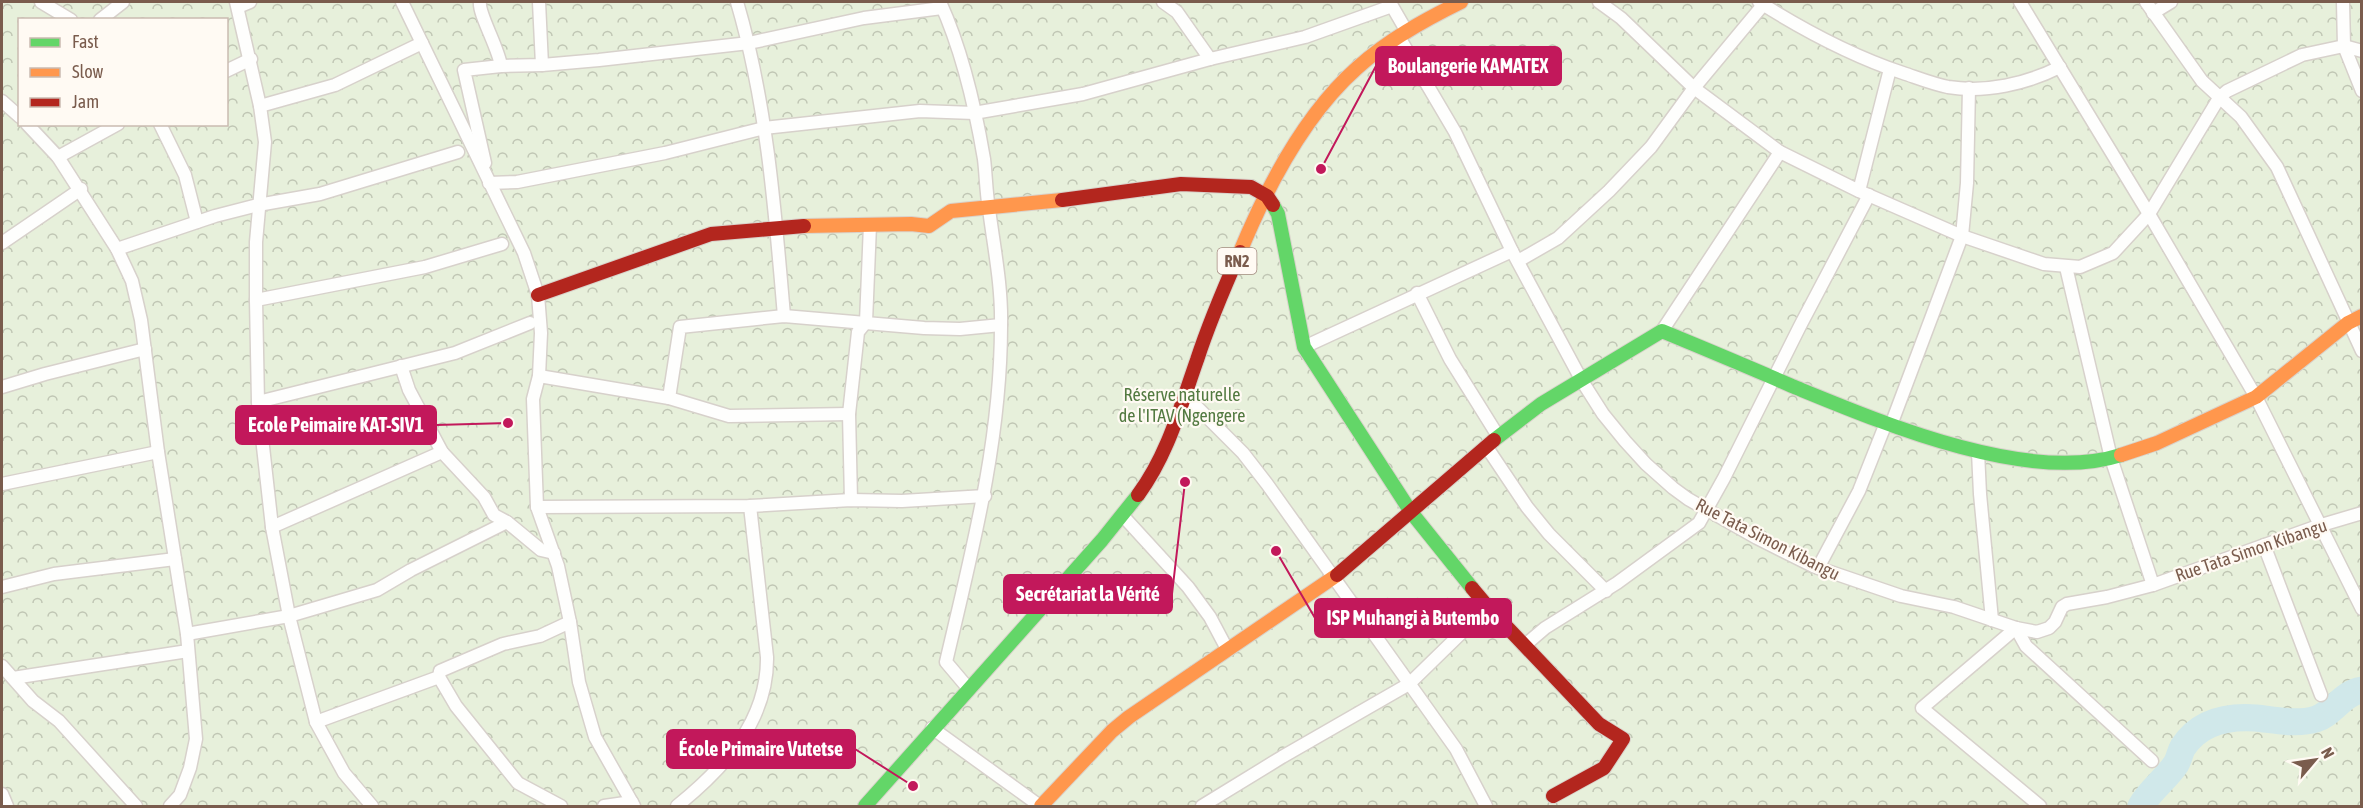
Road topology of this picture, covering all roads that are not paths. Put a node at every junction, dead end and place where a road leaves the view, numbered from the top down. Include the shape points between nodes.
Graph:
1 (40, 2) edge
2 (123, 2) edge
3 (250, 2) edge
4 (402, 2) edge
5 (480, 2) edge
6 (539, 2) edge
7 (737, 2) edge
8 (1163, 2) edge
9 (1461, 2) edge
10 (1599, 2) edge
11 (2020, 2) edge
12 (2146, 2) edge
13 (2171, 2) edge
14 (2343, 2) edge
15 (1760, 3) edge
16 (237, 4) edge
17 (941, 4) edge
18 (1391, 4) edge
19 (2153, 13) junction
20 (68, 18) edge
21 (103, 18) edge
22 (1403, 35) junction
23 (422, 43) junction
24 (749, 43) junction
25 (2344, 46) junction
26 (2361, 51) edge
27 (251, 59) junction
28 (1210, 59) junction
29 (542, 65) junction
30 (501, 66) junction
31 (2060, 67) junction
32 (1890, 69) junction
33 (228, 70) edge
34 (1694, 88) junction
35 (1969, 88) junction
36 (2361, 91) edge
37 (2219, 98) junction
38 (2, 101) edge
39 (260, 106) junction
40 (974, 113) junction
41 (18, 115) edge
42 (29, 126) edge
43 (114, 126) edge
44 (161, 126) edge
45 (764, 128) junction
46 (458, 152) dead end
47 (1780, 152) junction
48 (58, 157) junction
49 (489, 183) junction
50 (81, 189) junction
51 (1864, 193) junction
52 (1267, 196) junction
53 (258, 205) junction
54 (989, 209) junction
55 (2149, 214) junction
56 (197, 222) junction
57 (777, 225) junction
58 (870, 225) junction
59 (1962, 236) junction
60 (2, 243) edge
61 (502, 244) dead end
62 (117, 249) junction
63 (1515, 256) junction
64 (2066, 267) junction
65 (1417, 293) junction
66 (538, 295) junction
67 (256, 300) junction
68 (784, 316) junction
69 (2361, 316) edge
70 (866, 322) junction
71 (530, 323) dead end
72 (2348, 323) junction
73 (1001, 325) junction
74 (1662, 331) junction
75 (1304, 347) junction
76 (145, 350) junction
77 (2361, 351) edge
78 (401, 366) junction
79 (539, 376) junction
80 (1775, 378) junction
81 (1582, 381) junction
82 (2, 387) edge
83 (1185, 395) junction
84 (2256, 397) junction
85 (669, 398) junction
86 (258, 402) junction
87 (849, 414) junction
88 (1889, 424) junction
89 (1498, 436) junction
90 (1486, 446) junction
91 (158, 452) junction
92 (442, 452) junction
93 (1978, 452) junction
94 (2111, 458) junction
95 (2, 484) edge
96 (985, 496) junction
97 (851, 500) junction
98 (750, 506) junction
99 (537, 507) junction
100 (1707, 509) junction
101 (1411, 512) junction
102 (2361, 513) edge
103 (1123, 516) junction
104 (507, 522) junction
105 (2318, 526) junction
106 (272, 527) junction
107 (2264, 545) junction
108 (554, 553) junction
109 (175, 559) junction
110 (1818, 568) junction
111 (1333, 578) junction
112 (2153, 585) junction
113 (2, 587) edge
114 (1606, 591) junction
115 (1488, 607) junction
116 (2361, 609) edge
117 (289, 616) junction
118 (1992, 620) junction
119 (570, 622) junction
120 (2016, 628) junction
121 (187, 634) junction
122 (1524, 646) junction
123 (1227, 649) junction
124 (188, 651) junction
125 (2, 666) edge
126 (439, 676) junction
127 (12, 678) junction
128 (1409, 684) junction
129 (968, 688) junction
130 (2321, 695) dead end
131 (316, 722) junction
132 (932, 728) junction
133 (2152, 761) dead end
134 (2, 794) edge
135 (1553, 796) dead end
136 (633, 804) edge
137 (8, 807) edge
138 (136, 807) edge
139 (170, 807) edge
140 (372, 807) edge
141 (561, 807) edge
142 (604, 807) edge
143 (677, 807) edge
144 (865, 807) edge
145 (1040, 807) edge
146 (1202, 807) edge
147 (1486, 807) edge
148 (2040, 807) edge

1 - 20 street
2 - 21 street
3 - 16 street
4 - 23 street
5 - 30 street
6 - 29 street
7 - 24 street
8 - 28 street via 1177,12
9 - 22 main road, RN2
10 - 34 street
11 - 31 street
12 - 19 street
13 - 19 street
14 - 25 street
15 - 32 street via 1807,31
15 - 34 street
16 - 27 street
17 - 24 street
17 - 40 street via 963,66
18 - 22 street, Rue Tata Simon Kibangu
18 - 28 street via 1305,37
19 - 37 street via 2202,81
22 - 52 main road, RN2 via 1343,81 1309,124
22 - 63 street, Rue Tata Simon Kibangu
23 - 39 street via 335,85
23 - 49 street
24 - 29 street
24 - 45 street
25 - 26 street
25 - 36 street
25 - 37 street via 2302,55
27 - 33 street
27 - 39 street
28 - 40 street via 1083,94
29 - 30 street
30 - 49 street via 464,70
31 - 35 street via 2024,83
31 - 55 street
32 - 35 street via 1948,87
32 - 51 street
34 - 47 street
34 - 63 street via 1651,147 1609,191 1558,238
35 - 59 street
37 - 55 street
37 - 72 street via 2241,117 2277,167
38 - 41 street
39 - 53 street via 265,142
40 - 45 street via 920,111
40 - 54 street
42 - 48 street
43 - 48 street
44 - 56 street via 184,175
45 - 49 street via 665,153 517,182
45 - 57 street
46 - 53 street via 320,194
47 - 51 street
47 - 74 street
48 - 50 street
49 - 66 street via 524,253
50 - 60 street
50 - 62 street
51 - 59 street
51 - 80 street
52 - 54 main road via 1251,187 1181,184
52 - 75 main road via 1278,214
52 - 83 main road, RN2 via 1203,342
53 - 56 street
53 - 67 street
54 - 58 main road via 951,212 929,226
54 - 73 street via 998,258
55 - 64 street via 2113,253 2080,267
55 - 84 street
56 - 62 street
57 - 58 main road
57 - 66 main road via 711,234
57 - 68 street
58 - 70 street
59 - 64 street via 2044,264
59 - 88 street
61 - 67 street via 424,267
62 - 76 street via 132,281
63 - 65 street
63 - 81 street, Rue Tata Simon Kibangu
64 - 94 street
65 - 75 street
65 - 89 street via 1450,360
66 - 79 street
67 - 86 street
68 - 70 street
68 - 85 street via 680,327
69 - 72 main road
70 - 73 street via 960,329
70 - 87 street via 858,332
71 - 78 street via 455,353
72 - 77 street
72 - 84 main road
73 - 96 street via 998,397
74 - 80 main road
74 - 81 main road
75 - 101 main road
76 - 82 street
76 - 91 street
78 - 86 street
78 - 92 street via 409,390
79 - 85 street
79 - 99 street via 533,399
80 - 88 main road
80 - 100 street
81 - 89 main road via 1541,404
81 - 100 street, Rue Tata Simon Kibangu via 1603,414 1646,464 1688,499
83 - 103 main road, RN2 via 1157,468
83 - 111 street via 1243,453
84 - 94 main road via 2157,443
84 - 105 street
85 - 87 street via 729,416
86 - 106 street
87 - 97 street
88 - 93 main road
88 - 110 street
89 - 90 main road
90 - 101 main road
90 - 114 street via 1534,516
91 - 95 street
91 - 109 street
92 - 104 street via 484,497 494,515
92 - 106 street
93 - 94 main road via 2049,463
93 - 118 street
94 - 112 street
96 - 97 street
96 - 129 street via 946,662
97 - 98 street
98 - 99 street
98 - 143 street via 767,657 764,695 727,760
99 - 108 street
100 - 110 street, Rue Tata Simon Kibangu
100 - 114 street via 1699,523
101 - 111 main road
101 - 115 main road
102 - 105 street, Rue Tata Simon Kibangu
103 - 123 street via 1188,587
103 - 129 main road, RN2
104 - 108 street via 541,550
104 - 117 street via 377,590
105 - 107 street, Rue Tata Simon Kibangu
105 - 116 street
106 - 117 street
107 - 112 street, Rue Tata Simon Kibangu
107 - 130 street
108 - 119 street
109 - 113 street via 54,574
109 - 121 street
110 - 118 street, Rue Tata Simon Kibangu via 1901,596
111 - 123 main road
111 - 128 street
112 - 120 street, Rue Tata Simon Kibangu via 2067,604 2049,628 2037,632
114 - 122 street
115 - 122 main road
115 - 128 street
117 - 121 street
117 - 131 street
118 - 120 street, Rue Tata Simon Kibangu
119 - 126 street via 540,636 503,644 440,671
119 - 136 street via 579,682 595,737
120 - 133 street via 2026,646
120 - 148 street via 1922,708
121 - 124 street
122 - 135 main road via 1599,724 1623,739 1604,768
123 - 145 main road via 1112,731
124 - 127 street
124 - 139 street via 196,739 180,795
125 - 127 street
126 - 131 street
126 - 141 street via 456,706 518,783
127 - 138 street via 58,721
128 - 146 street
128 - 147 street via 1456,749
129 - 132 main road, RN2
131 - 140 street via 344,772
132 - 144 main road, RN2
132 - 145 street
134 - 137 street
136 - 142 street

